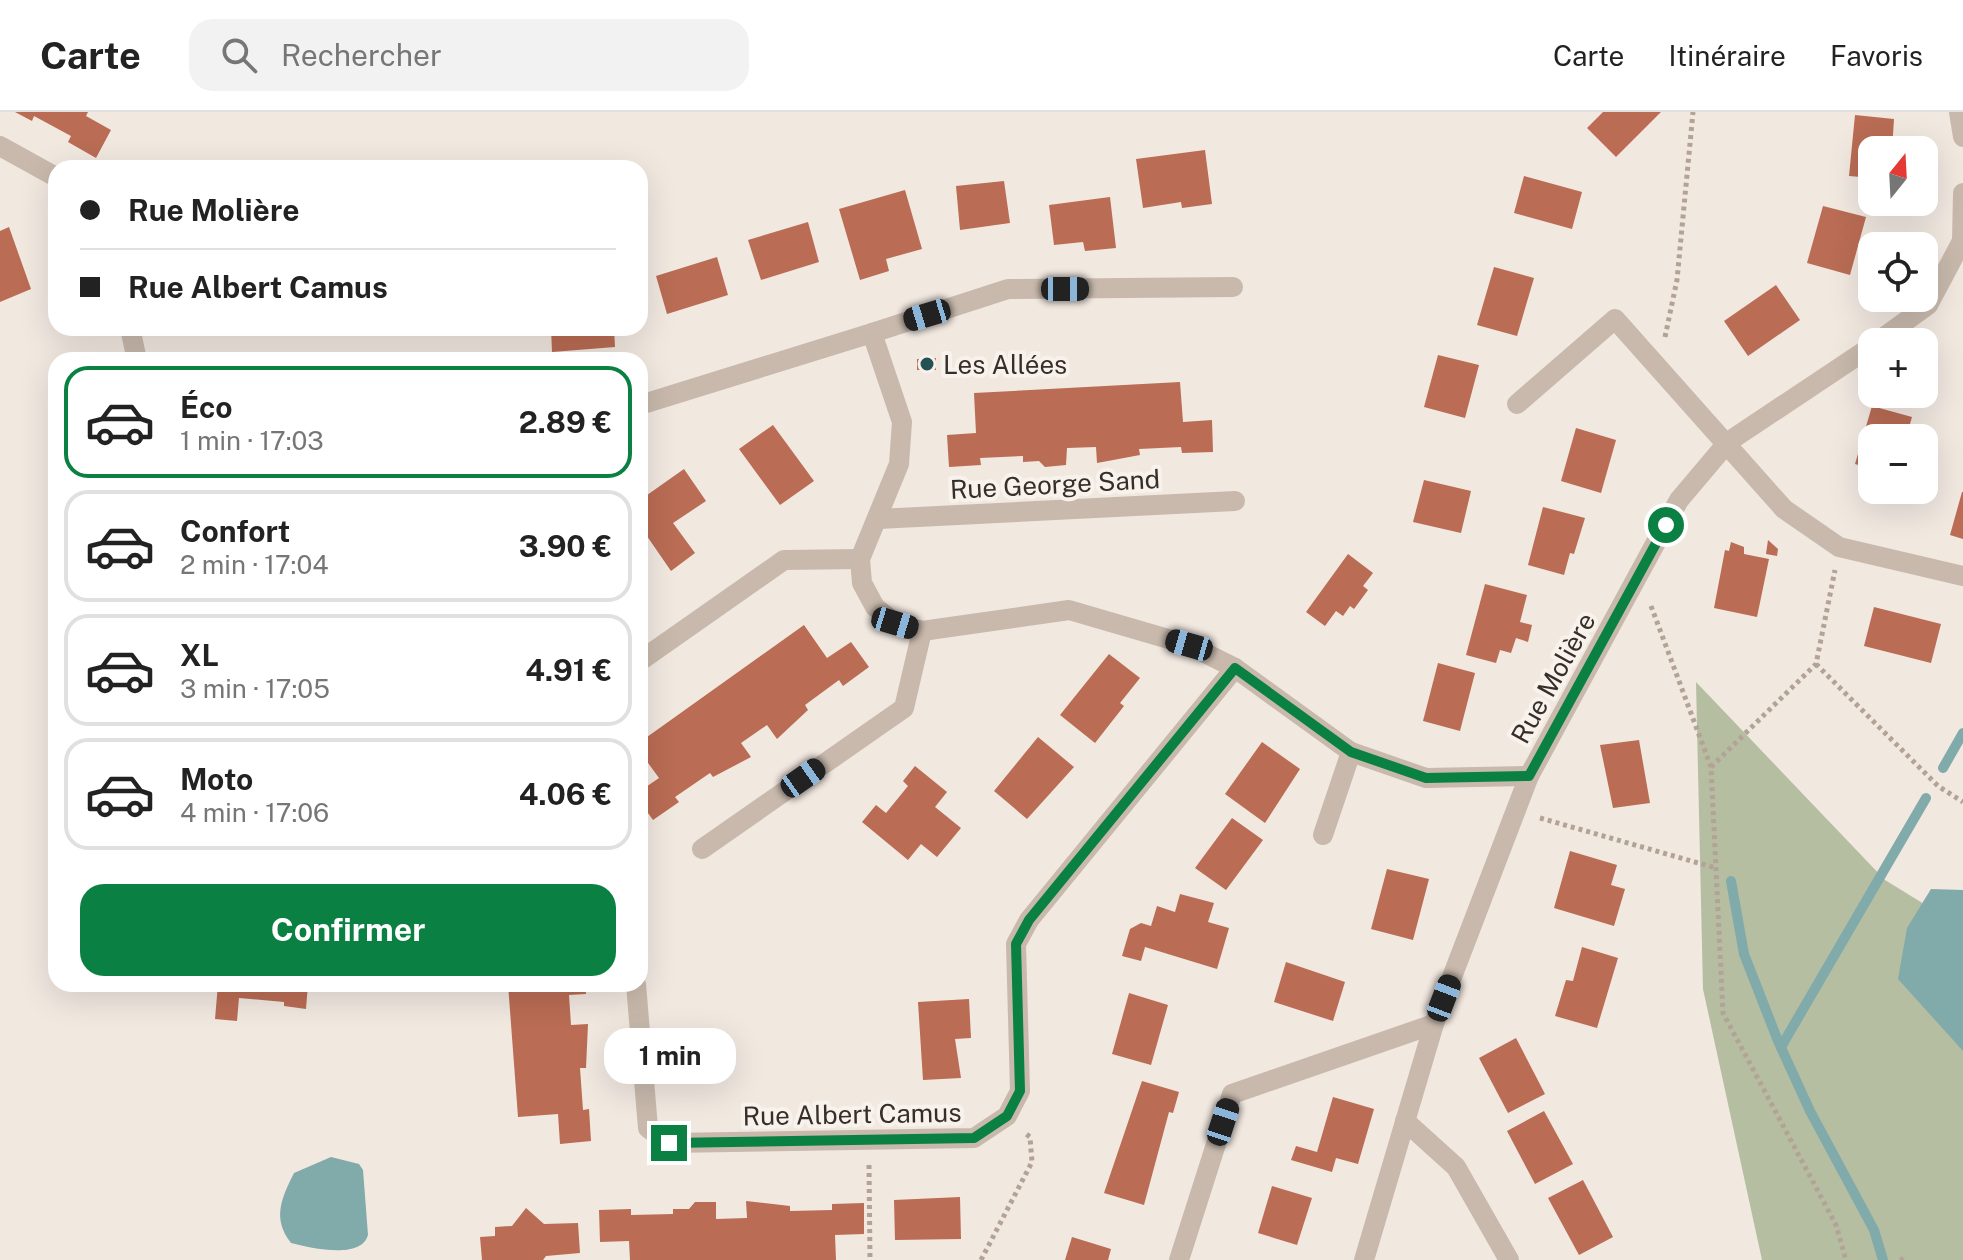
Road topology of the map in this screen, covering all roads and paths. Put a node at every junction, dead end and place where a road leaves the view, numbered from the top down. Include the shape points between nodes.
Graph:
1 (1693, 112) edge
2 (1959, 112) edge
3 (1963, 137) edge
4 (0, 146) edge
5 (48, 173) edge
6 (1963, 193) edge
7 (1233, 287) dead end
8 (1896, 328) edge
9 (872, 333) junction
10 (1858, 355) edge
11 (1658, 367) junction
12 (648, 403) edge
13 (1517, 404) dead end
14 (1728, 442) junction
15 (1235, 501) dead end
16 (878, 519) junction
17 (1839, 547) junction
18 (860, 559) junction
19 (1639, 575) junction
20 (1963, 576) edge
21 (922, 631) junction
22 (648, 655) edge
23 (1816, 664) junction
24 (1235, 668) junction
25 (1351, 752) junction
26 (1711, 767) junction
27 (1529, 776) junction
28 (1963, 802) edge
29 (1515, 811) junction
30 (1323, 835) dead end
31 (702, 849) dead end
32 (1716, 868) junction
33 (637, 992) edge
34 (1434, 1024) junction
35 (1007, 1116) junction
36 (1405, 1121) junction
37 (869, 1140) junction
38 (870, 1260) edge
39 (981, 1260) edge
40 (1179, 1260) edge
41 (1364, 1260) edge
42 (1509, 1260) edge
43 (1846, 1260) edge

1 - 11 path via 1677,280
2 - 3 street
4 - 5 street
6 - 8 street via 1962,241 1928,305
7 - 9 street via 1008,289
9 - 12 street
9 - 16 street via 902,422 899,464
10 - 14 street, Rue Molière
11 - 13 street via 1615,319
11 - 14 street
14 - 17 street via 1784,509
14 - 19 street, Rue Molière via 1679,500
15 - 16 street, Rue George Sand
16 - 18 street
17 - 20 street
17 - 23 path
18 - 21 street via 862,583 875,607 895,623
18 - 22 street via 784,560
19 - 26 path
19 - 27 street, Rue Molière
21 - 24 street via 1069,610 1189,645
21 - 31 street via 904,708
23 - 26 path
23 - 28 path via 1938,786
24 - 25 street
24 - 35 street via 1029,920 1016,944 1020,1091
25 - 27 street via 1426,778
25 - 30 street
26 - 32 path
27 - 29 street, Rue Molière
29 - 32 path
29 - 34 street, Rue Molière
32 - 43 path via 1723,1013 1836,1225
33 - 37 street, Rue Albert Camus via 648,1128 669,1143
34 - 36 street, Rue Molière
34 - 40 street via 1232,1094
35 - 37 street, Rue Albert Camus via 974,1138
35 - 39 path via 1030,1137 1032,1162
36 - 41 street, Rue Molière
36 - 42 street via 1456,1167
37 - 38 path

